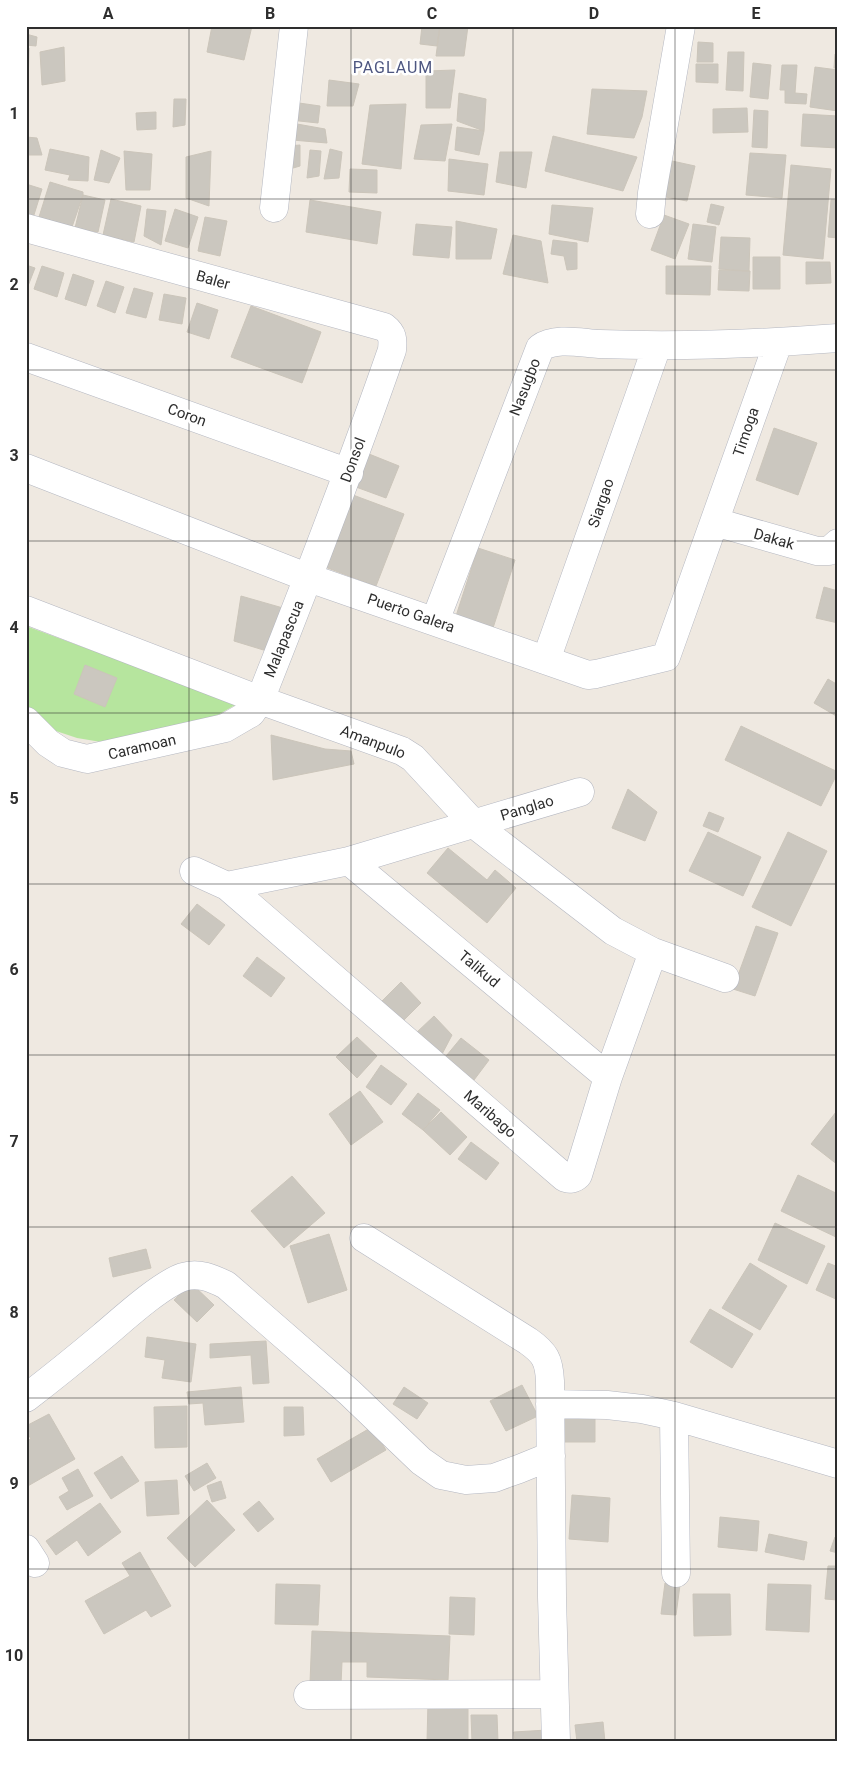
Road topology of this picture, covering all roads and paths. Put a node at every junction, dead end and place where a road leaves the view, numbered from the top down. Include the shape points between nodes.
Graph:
1 (294, 26) edge
2 (680, 26) edge
3 (274, 208) dead end
4 (650, 214) dead end
5 (26, 228) edge
6 (838, 338) edge
7 (393, 341) joint
8 (778, 343) junction
9 (657, 346) junction
10 (26, 357) edge
11 (26, 468) edge
12 (349, 473) junction
13 (715, 522) junction
14 (835, 546) edge
15 (309, 578) junction
16 (26, 610) edge
17 (435, 622) junction
18 (546, 660) junction
19 (260, 700) junction
20 (26, 721) edge
21 (580, 792) dead end
22 (474, 824) junction
23 (349, 861) junction
24 (194, 871) dead end
25 (227, 886) junction
26 (653, 952) junction
27 (725, 978) dead end
28 (608, 1077) junction
29 (364, 1238) dead end
30 (26, 1398) edge
31 (550, 1404) junction
32 (674, 1416) junction
33 (551, 1456) junction
34 (838, 1464) edge
35 (676, 1573) dead end
36 (554, 1694) junction
37 (308, 1695) dead end
38 (556, 1742) edge

1 - 3 street
2 - 4 street
5 - 7 street, Baler via 384,327
6 - 8 street, Nasugbo
7 - 12 street, Donsol
8 - 9 street, Nasugbo
8 - 13 street, Timoga
9 - 17 street, Nasugbo via 549,342 540,348
9 - 18 street, Siargao
10 - 12 street, Coron
11 - 15 street, Puerto Galera
12 - 15 street, Donsol
13 - 14 street, Dakak via 817,551 824,552
13 - 18 street, Puerto Galera via 665,658 592,675
15 - 17 street, Puerto Galera
15 - 19 street, Malapascua
16 - 19 street, Amanpulo
17 - 18 street, Puerto Galera
19 - 20 street, Caramoan via 250,713 224,728 87,759 63,753
19 - 22 street, Amanpulo via 409,755
21 - 22 street, Panglao
22 - 23 street
22 - 26 street, Amanpulo via 613,931
23 - 25 street
23 - 28 street, Talikud
24 - 25 street, Maribago
25 - 28 street, Maribago via 564,1178 573,1179 578,1175
26 - 27 street, Amanpulo
26 - 28 street, Maribago
29 - 31 street via 540,1350 549,1370
30 - 33 street via 171,1282 198,1275 226,1285 440,1475 466,1480 494,1478
31 - 32 street via 607,1405
31 - 33 street
32 - 34 street
32 - 35 street
33 - 36 street
36 - 37 street
36 - 38 street

